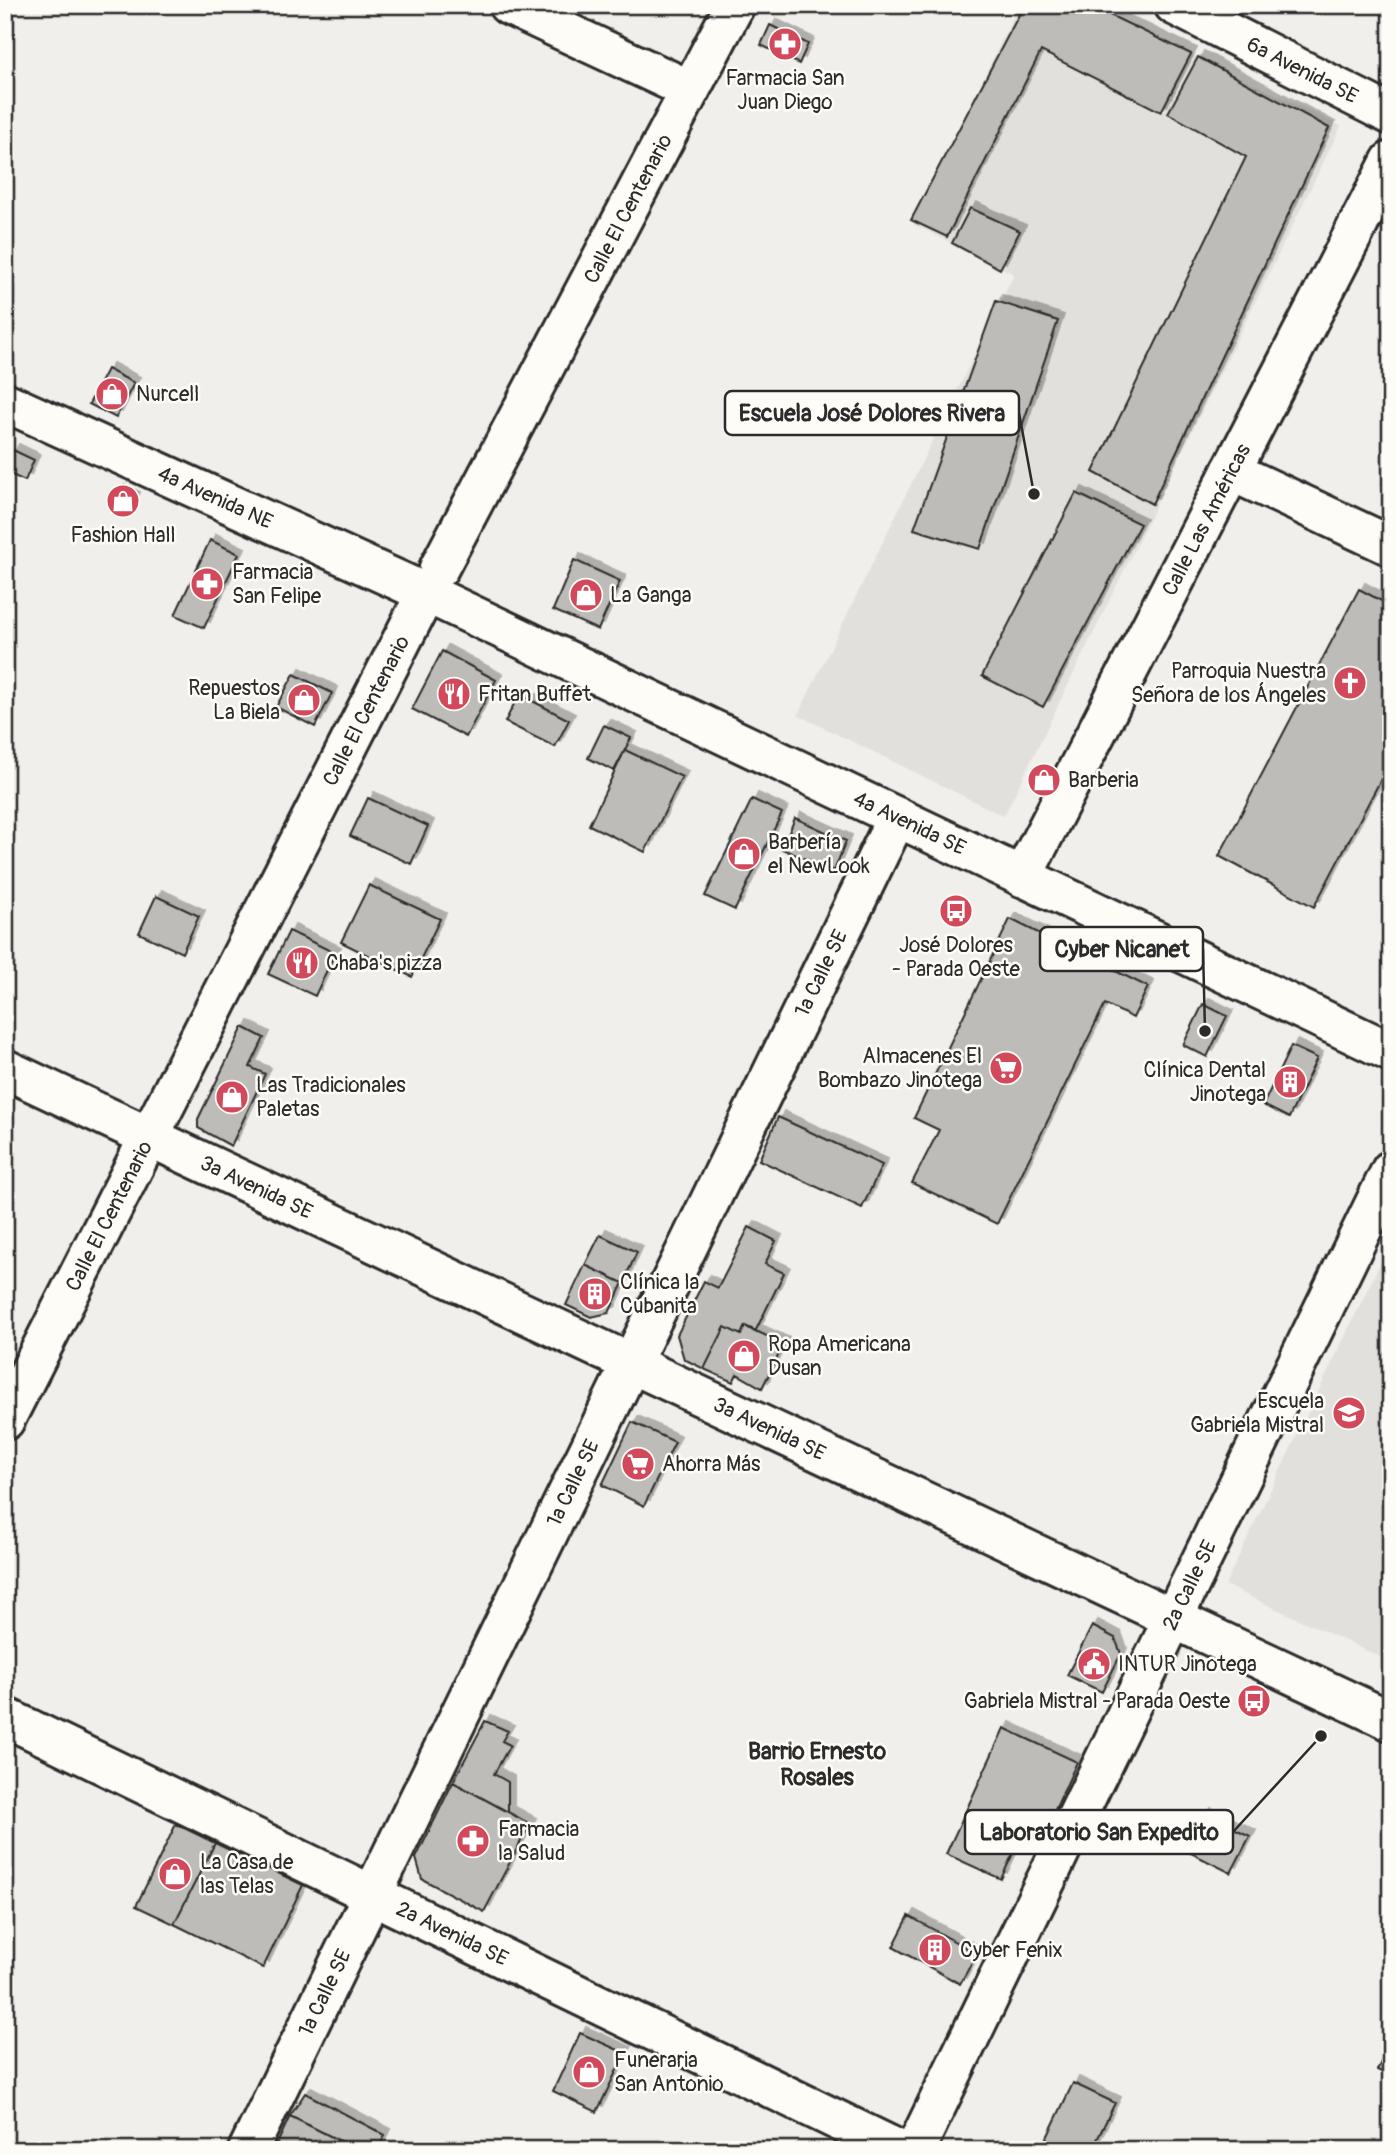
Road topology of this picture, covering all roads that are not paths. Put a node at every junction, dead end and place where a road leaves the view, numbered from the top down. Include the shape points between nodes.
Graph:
1 (508, 5) edge
2 (735, 5) edge
3 (1174, 5) edge
4 (690, 90) junction
5 (1391, 115) edge
6 (1391, 161) edge
7 (5, 402) edge
8 (1231, 471) junction
9 (1391, 546) edge
10 (433, 580) junction
11 (897, 817) junction
12 (1022, 877) junction
13 (1391, 1052) edge
14 (5, 1069) edge
15 (149, 1138) junction
16 (1391, 1170) edge
17 (631, 1364) junction
18 (5, 1420) edge
19 (1173, 1619) junction
20 (5, 1717) edge
21 (1391, 1721) edge
22 (372, 1894) junction
23 (248, 2150) edge
24 (900, 2150) edge
25 (915, 2150) edge

1 - 4 street
2 - 4 street, Calle El Centenario
3 - 5 street, 6a Avenida SE
4 - 10 street, Calle El Centenario
6 - 8 street, Calle Las Américas
7 - 10 street, 4a Avenida NE
8 - 9 street
8 - 12 street, Calle Las Américas
10 - 11 street, 4a Avenida SE
10 - 15 street, Calle El Centenario
11 - 12 street, 4a Avenida SE
11 - 17 street, 1a Calle SE
12 - 13 street, 4a Avenida SE
14 - 15 street, 3a Avenida SE
15 - 17 street, 3a Avenida SE
15 - 18 street, Calle El Centenario
16 - 19 street, 2a Calle SE
17 - 19 street, 3a Avenida SE
17 - 22 street, 1a Calle SE
19 - 21 street, 3a Avenida SE
19 - 25 street, 2a Calle SE
20 - 22 street, 2a Avenida SE
22 - 23 street, 1a Calle SE
22 - 24 street, 2a Avenida SE

